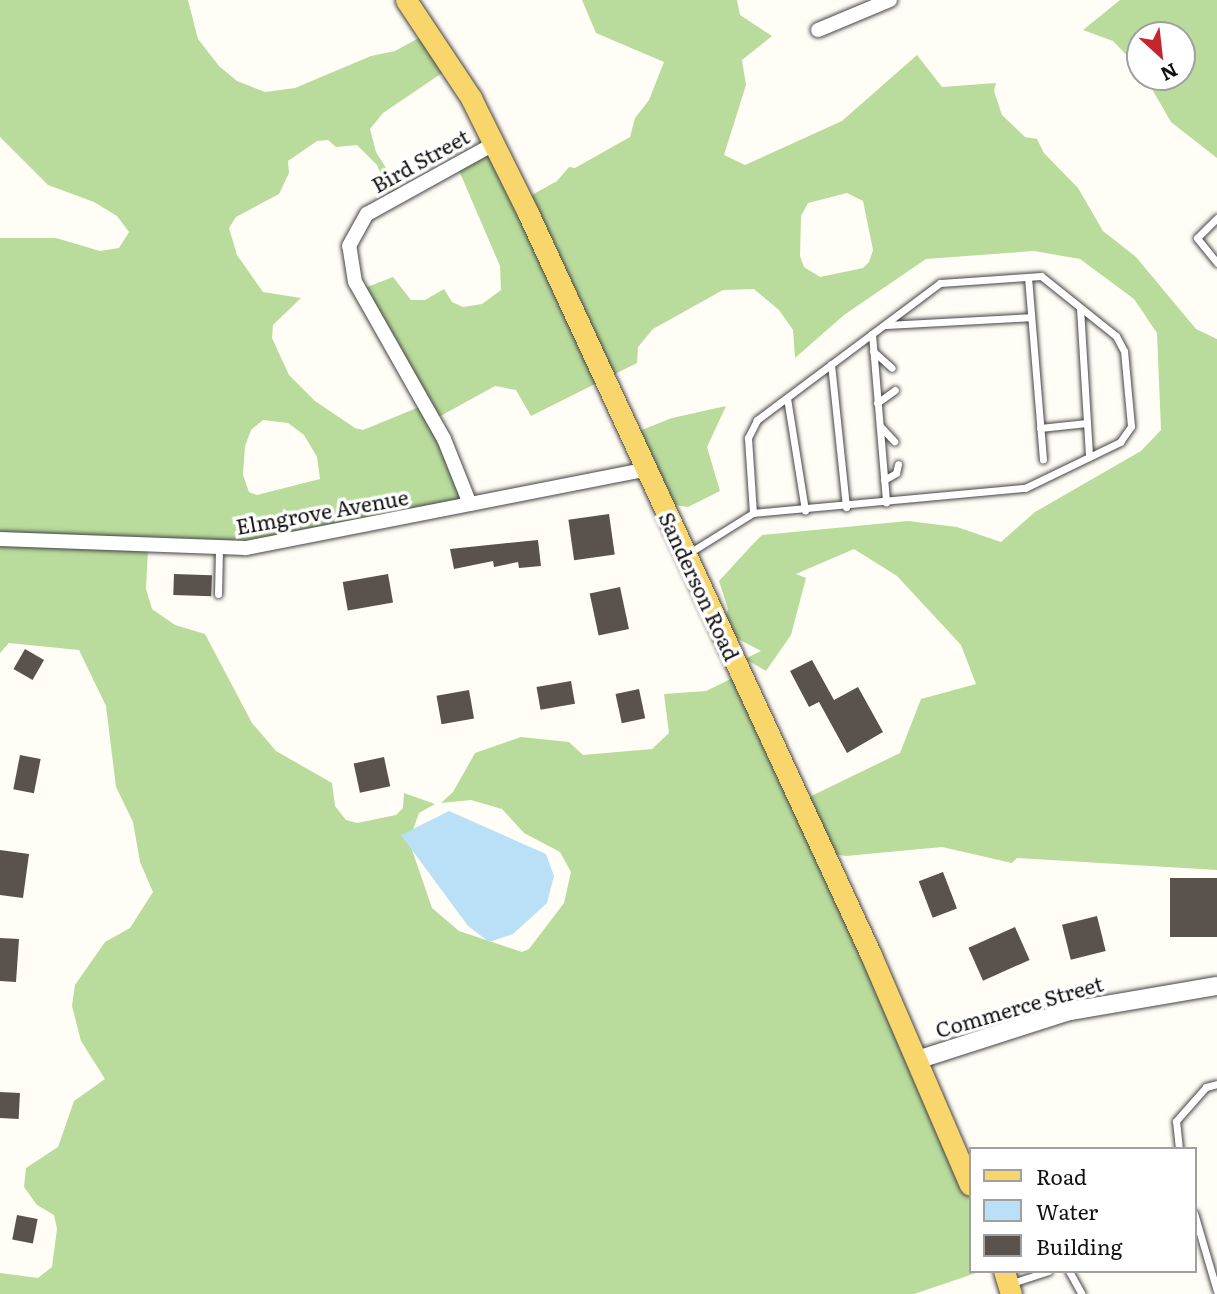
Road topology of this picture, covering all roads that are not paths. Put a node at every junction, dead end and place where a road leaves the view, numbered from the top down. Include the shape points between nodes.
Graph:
1 (406, 0) edge
2 (890, 0) edge
3 (818, 30) dead end
4 (494, 144) junction
5 (1217, 218) edge
6 (1217, 263) edge
7 (1028, 277) junction
8 (1080, 307) junction
9 (1031, 317) junction
10 (884, 325) junction
11 (872, 334) junction
12 (873, 351) junction
13 (831, 364) junction
14 (892, 368) dead end
15 (895, 390) dead end
16 (787, 398) junction
17 (877, 403) junction
18 (1087, 423) junction
19 (879, 426) junction
20 (1040, 428) junction
21 (894, 441) dead end
22 (1089, 457) junction
23 (1043, 458) dead end
24 (898, 464) dead end
25 (646, 469) junction
26 (884, 480) junction
27 (886, 502) junction
28 (470, 504) junction
29 (846, 507) junction
30 (805, 511) junction
31 (753, 513) junction
32 (0, 539) edge
33 (219, 548) junction
34 (686, 555) junction
35 (218, 594) dead end
36 (1217, 986) edge
37 (917, 1060) junction
38 (1217, 1084) edge
39 (1179, 1147) edge
40 (968, 1180) edge
41 (1196, 1220) edge
42 (1041, 1273) edge
43 (1070, 1273) edge
44 (1007, 1283) edge
45 (1217, 1291) edge
46 (1082, 1294) edge

1 - 4 main road, Sanderson Road via 471,98
2 - 3 street
4 - 25 main road, Sanderson Road
4 - 28 street, Bird Street via 367,214 353,234 349,252 355,282 444,439
5 - 6 lane via 1197,238
7 - 8 lane via 1041,276
7 - 9 lane
7 - 10 lane via 940,283
8 - 18 lane
8 - 22 lane via 1116,336 1124,351 1131,426 1120,442
9 - 10 lane
9 - 20 lane
10 - 11 lane
11 - 12 lane
11 - 13 lane
12 - 14 lane
12 - 17 lane
13 - 16 lane
13 - 29 lane
15 - 17 lane
16 - 30 lane
16 - 31 lane via 757,420 748,438
17 - 19 lane
18 - 20 lane
18 - 22 lane
19 - 21 lane
19 - 26 lane
20 - 23 lane
22 - 27 lane via 1024,488
24 - 26 lane via 896,473
25 - 28 street, Elmgrove Avenue
25 - 34 main road, Sanderson Road
26 - 27 lane
27 - 29 lane
28 - 33 street, Elmgrove Avenue via 290,541
29 - 30 lane
30 - 31 lane
31 - 34 lane
32 - 33 street, Elmgrove Avenue
33 - 35 lane
34 - 37 main road, Sanderson Road
36 - 37 street, Commerce Street via 1070,1010
37 - 40 main road, Sanderson Road
38 - 39 lane via 1206,1087 1176,1121
41 - 45 lane
42 - 44 lane
43 - 46 lane

